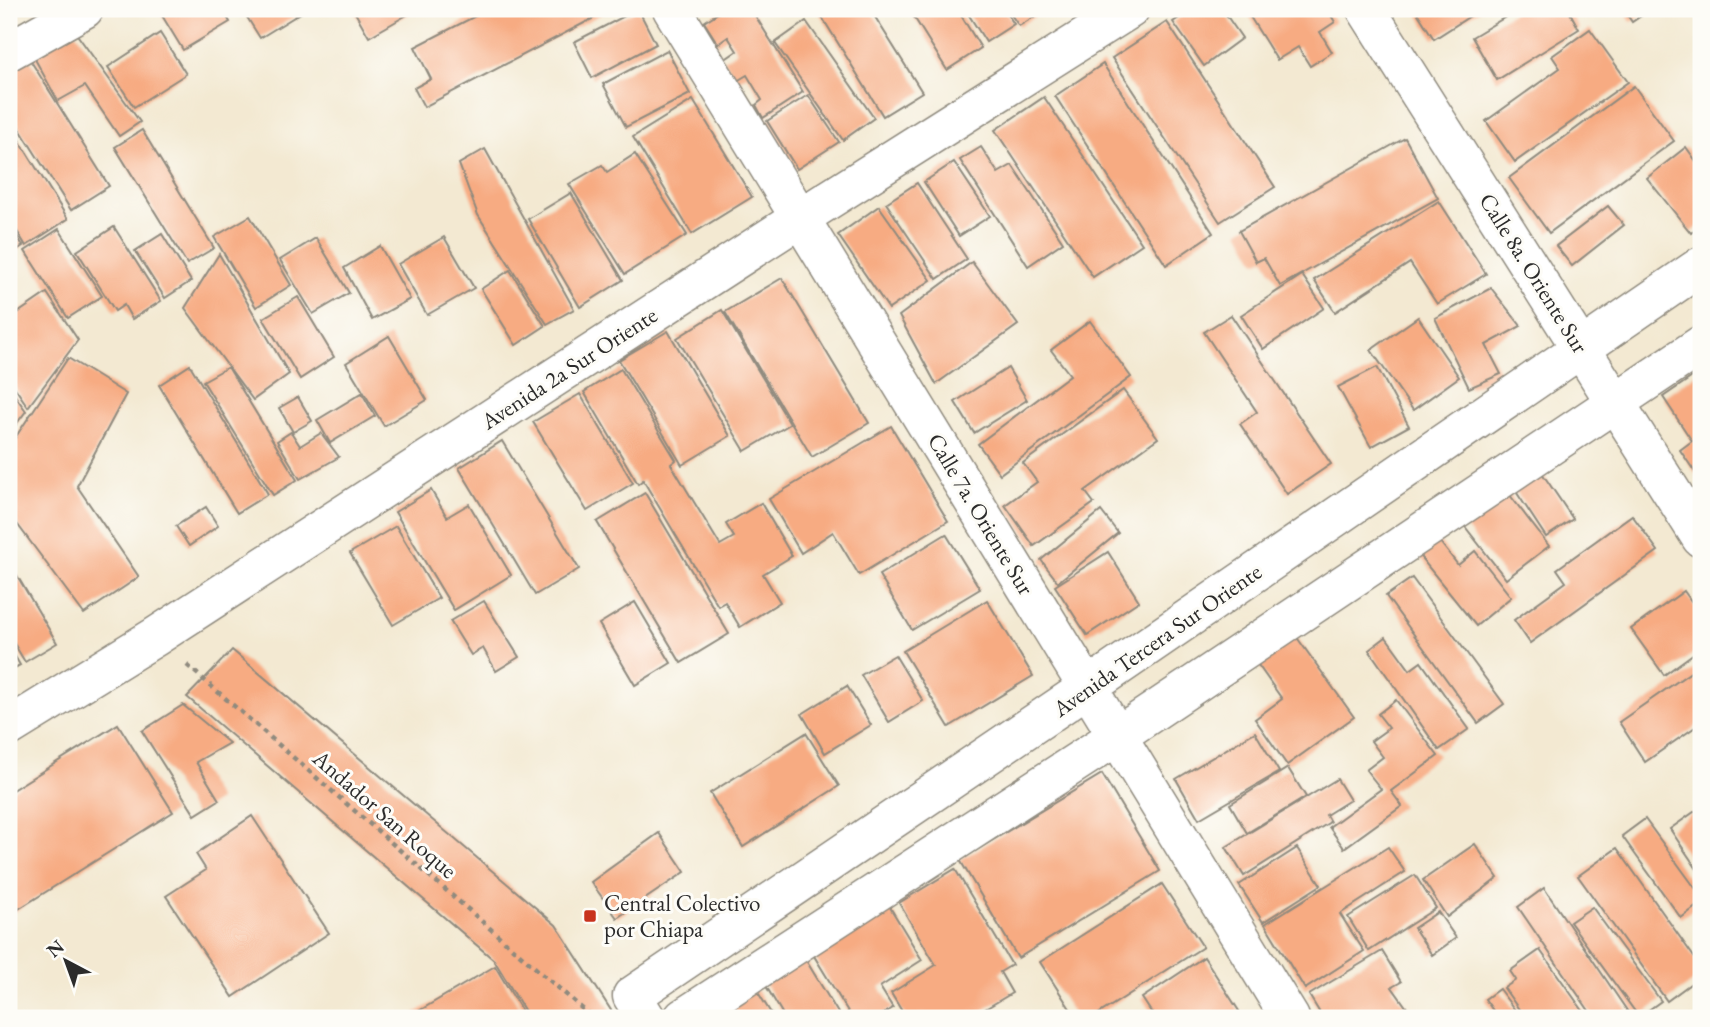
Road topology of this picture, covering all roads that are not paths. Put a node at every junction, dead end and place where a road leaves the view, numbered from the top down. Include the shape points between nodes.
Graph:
1 (84, 9) edge
2 (672, 9) edge
3 (1130, 9) edge
4 (1366, 9) edge
5 (9, 51) edge
6 (800, 218) junction
7 (1701, 266) edge
8 (1701, 345) edge
9 (1581, 347) junction
10 (1616, 403) junction
11 (1701, 538) edge
12 (1087, 688) junction
13 (9, 727) edge
14 (1117, 736) junction
15 (646, 1018) edge
16 (682, 1018) edge
17 (1290, 1018) edge

1 - 5 street
2 - 6 street, Calle 7a. Oriente Sur
3 - 6 street, Avenida 2a Sur Oriente
4 - 9 street, Calle 8a. Oriente Sur
6 - 12 street, Calle 7a. Oriente Sur
6 - 13 street, Avenida 2a Sur Oriente
7 - 9 street, Avenida Tercera Sur Oriente
8 - 10 street
9 - 10 street, Calle 8a. Oriente Sur
9 - 12 street, Avenida Tercera Sur Oriente
10 - 11 street, Calle 8a. Oriente Sur
10 - 14 street
12 - 14 street, Calle 7a. Oriente Sur
12 - 15 street, Avenida Tercera Sur Oriente via 632,996
14 - 16 street
14 - 17 street, Calle 7a. Oriente Sur

